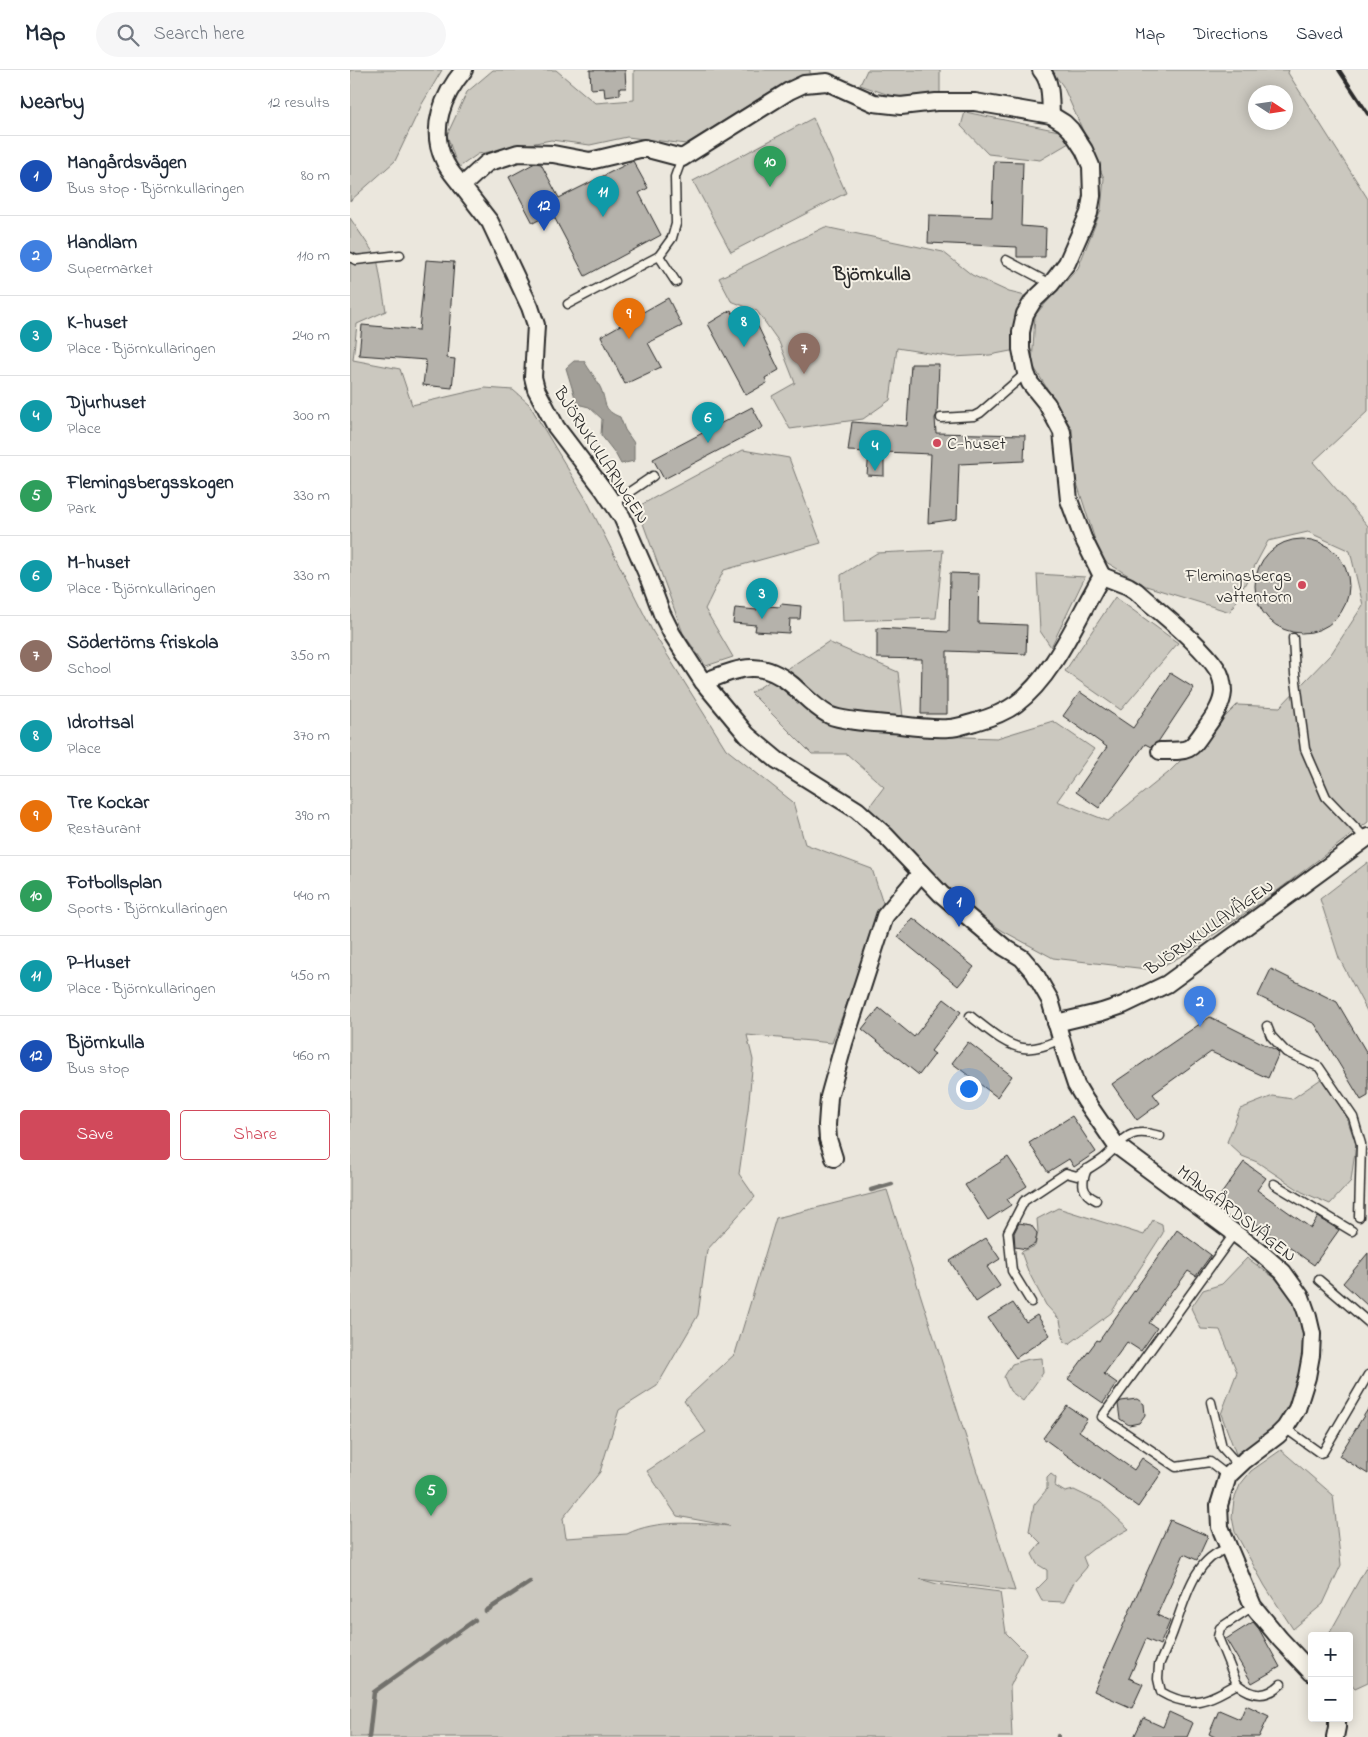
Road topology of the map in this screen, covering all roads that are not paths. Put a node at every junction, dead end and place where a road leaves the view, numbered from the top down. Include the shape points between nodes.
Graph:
1 (464, 70) edge
2 (1040, 70) edge
3 (1051, 115) junction
4 (682, 158) junction
5 (462, 186) junction
6 (400, 255) dead end
7 (659, 256) junction
8 (350, 257) edge
9 (1006, 260) dead end
10 (676, 282) dead end
11 (1051, 284) junction
12 (568, 304) dead end
13 (1026, 373) junction
14 (941, 418) dead end
15 (653, 476) dead end
16 (613, 503) junction
17 (1102, 576) junction
18 (1293, 638) dead end
19 (702, 682) junction
20 (1160, 751) dead end
21 (1367, 838) edge
22 (921, 874) junction
23 (970, 1016) dead end
24 (1056, 1023) junction
25 (1267, 1026) dead end
26 (1061, 1039) junction
27 (1160, 1136) dead end
28 (1116, 1145) junction
29 (834, 1158) dead end
30 (1087, 1169) junction
31 (1274, 1184) dead end
32 (1096, 1200) dead end
33 (1359, 1216) dead end
34 (1352, 1232) dead end
35 (1234, 1234) junction
36 (1319, 1280) dead end
37 (1031, 1302) dead end
38 (1368, 1322) edge
39 (1368, 1375) edge
40 (1211, 1402) dead end
41 (1285, 1428) junction
42 (1233, 1471) junction
43 (1228, 1548) junction
44 (1253, 1606) junction
45 (1308, 1669) edge
46 (1237, 1684) junction
47 (1281, 1684) dead end
48 (1337, 1722) edge
49 (1335, 1737) edge

1 - 5 street via 448,94 437,130 444,160
2 - 3 street via 1050,88
3 - 4 street via 974,102 901,106 874,103 827,82 804,84
3 - 11 street via 1064,123 1084,150 1090,166 1092,196 1089,213 1067,263
4 - 5 street via 644,148 590,161 553,154 518,153 487,163
4 - 7 lane via 675,177 676,224 672,238
5 - 16 street, BJÖRNKULLARINGEN via 490,222 525,294 536,325 533,376 536,389 556,427
6 - 8 lane via 356,260
7 - 10 lane
7 - 12 lane
9 - 11 lane
11 - 13 street via 1025,314 1021,349
13 - 14 lane via 980,413
13 - 17 street via 1062,432 1069,500
15 - 16 lane
16 - 19 street, BJÖRNKULLARINGEN via 630,534 662,614
17 - 19 street via 1043,677 1016,704 993,717 962,726 920,727 830,715 790,683 760,668 748,667
17 - 20 street via 1136,592 1197,646 1218,670 1222,680 1219,708 1192,746 1185,751
18 - 21 lane via 1305,749 1326,797
19 - 22 street, BJÖRNKULLARINGEN via 747,735 777,760 857,810
21 - 24 street, BJÖRNKULLAVÄGEN via 1166,984 1123,1006
22 - 24 street, BJÖRNKULLARINGEN via 1004,947 1022,958 1050,1000
22 - 29 street via 884,916 844,1043 829,1097 828,1139
23 - 26 lane via 1004,1040 1023,1048
24 - 26 street, MANGÅRDSVÄGEN
25 - 33 lane via 1271,1036 1286,1052 1319,1067 1353,1117 1362,1144
26 - 28 street, MANGÅRDSVÄGEN via 1076,1085
27 - 28 lane via 1129,1135
28 - 30 lane
28 - 35 street, MANGÅRDSVÄGEN
30 - 32 lane via 1082,1184 1084,1191
30 - 37 lane via 1077,1176 1066,1173 1032,1194 1024,1201 1008,1232 1012,1271
31 - 34 lane
35 - 41 street, MANGÅRDSVÄGEN via 1283,1272 1301,1297 1308,1317 1312,1334 1307,1377 1297,1409
35 - 42 lane via 1102,1417 1176,1467 1210,1462
36 - 38 lane
39 - 41 lane via 1323,1452
40 - 42 lane via 1222,1448
41 - 42 street, MANGÅRDSVÄGEN
42 - 43 street via 1219,1505 1220,1527
43 - 44 street
43 - 46 lane via 1206,1561 1196,1575 1159,1665 1158,1679 1161,1692 1174,1700 1192,1703 1217,1696
44 - 45 street
44 - 46 lane via 1220,1628 1218,1637
46 - 47 lane via 1249,1693 1261,1694 1275,1690
48 - 49 street

